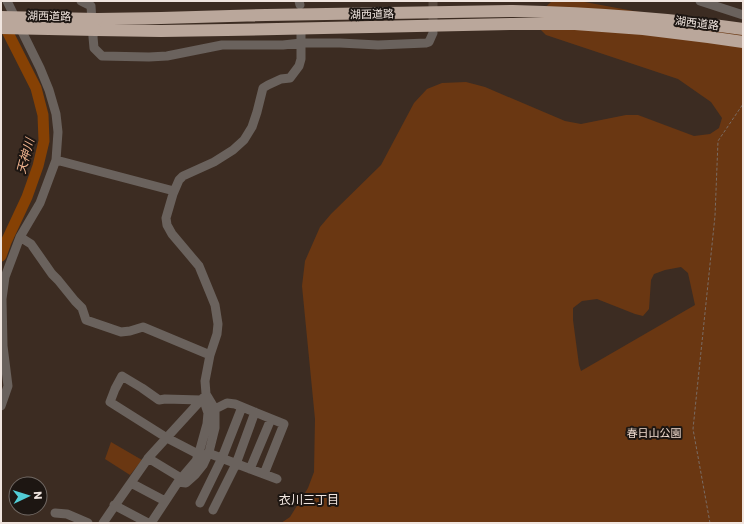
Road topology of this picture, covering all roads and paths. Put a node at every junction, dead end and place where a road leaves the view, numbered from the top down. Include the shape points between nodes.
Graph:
1 (7, 1) edge
2 (81, 1) edge
3 (700, 1) edge
4 (94, 3) edge
5 (743, 15) edge
6 (1, 17) edge
7 (96, 24) junction
8 (1, 28) edge
9 (743, 29) edge
10 (433, 32) dead end
11 (301, 33) dead end
12 (743, 42) edge
13 (301, 43) junction
14 (743, 104) edge
15 (56, 160) junction
16 (174, 191) junction
17 (20, 237) junction
18 (210, 355) junction
19 (203, 398) junction
20 (1, 406) edge
21 (242, 407) junction
22 (215, 409) junction
23 (255, 412) junction
24 (271, 419) junction
25 (167, 438) junction
26 (208, 453) junction
27 (198, 455) junction
28 (148, 458) junction
29 (222, 458) junction
30 (236, 464) junction
31 (250, 469) junction
32 (264, 474) junction
33 (277, 479) dead end
34 (179, 480) junction
35 (131, 482) junction
36 (165, 501) junction
37 (200, 503) dead end
38 (114, 505) junction
39 (213, 510) dead end
40 (55, 513) dead end
41 (88, 523) edge
42 (103, 523) edge
43 (148, 523) edge
44 (151, 523) edge
45 (710, 523) edge

1 - 15 street via 49,90 58,132
2 - 4 street
3 - 5 street
4 - 13 street via 94,48 102,56 167,56 222,44
6 - 7 highway, 湖西道路, bridge
7 - 8 highway, 湖西道路, bridge
7 - 9 highway, 湖西道路 via 162,18 266,15 533,12 597,14
7 - 12 highway, 湖西道路 via 161,31 575,24 643,29
10 - 13 street via 426,43
11 - 13 street
13 - 16 street via 299,66 290,78 281,79 263,88 252,126 244,140 214,162 183,176
14 - 45 path via 718,141 715,216 693,429
15 - 16 street
15 - 17 street via 40,203
16 - 18 street via 166,218 167,225 199,266 215,305 218,324
17 - 18 street via 30,244 82,308 86,320 121,332 143,327
17 - 20 street via 5,277 2,299 3,346 8,386
18 - 19 street
19 - 22 street
19 - 25 street
19 - 25 street via 159,400 122,376 110,402
19 - 27 street via 208,413
21 - 22 street via 227,403
21 - 23 street
21 - 29 street
22 - 26 street via 215,428
23 - 24 street
23 - 30 street
24 - 31 street
24 - 32 street via 284,424
25 - 27 street
25 - 28 street
26 - 29 street
26 - 34 street via 195,475 186,483
27 - 34 street via 196,461
28 - 34 street
28 - 35 street
29 - 30 street
29 - 37 street
30 - 31 street
30 - 39 street
31 - 32 street
32 - 33 street
34 - 36 street
35 - 36 street
35 - 38 street
36 - 44 street
38 - 42 street
38 - 43 street
40 - 41 street via 68,514

